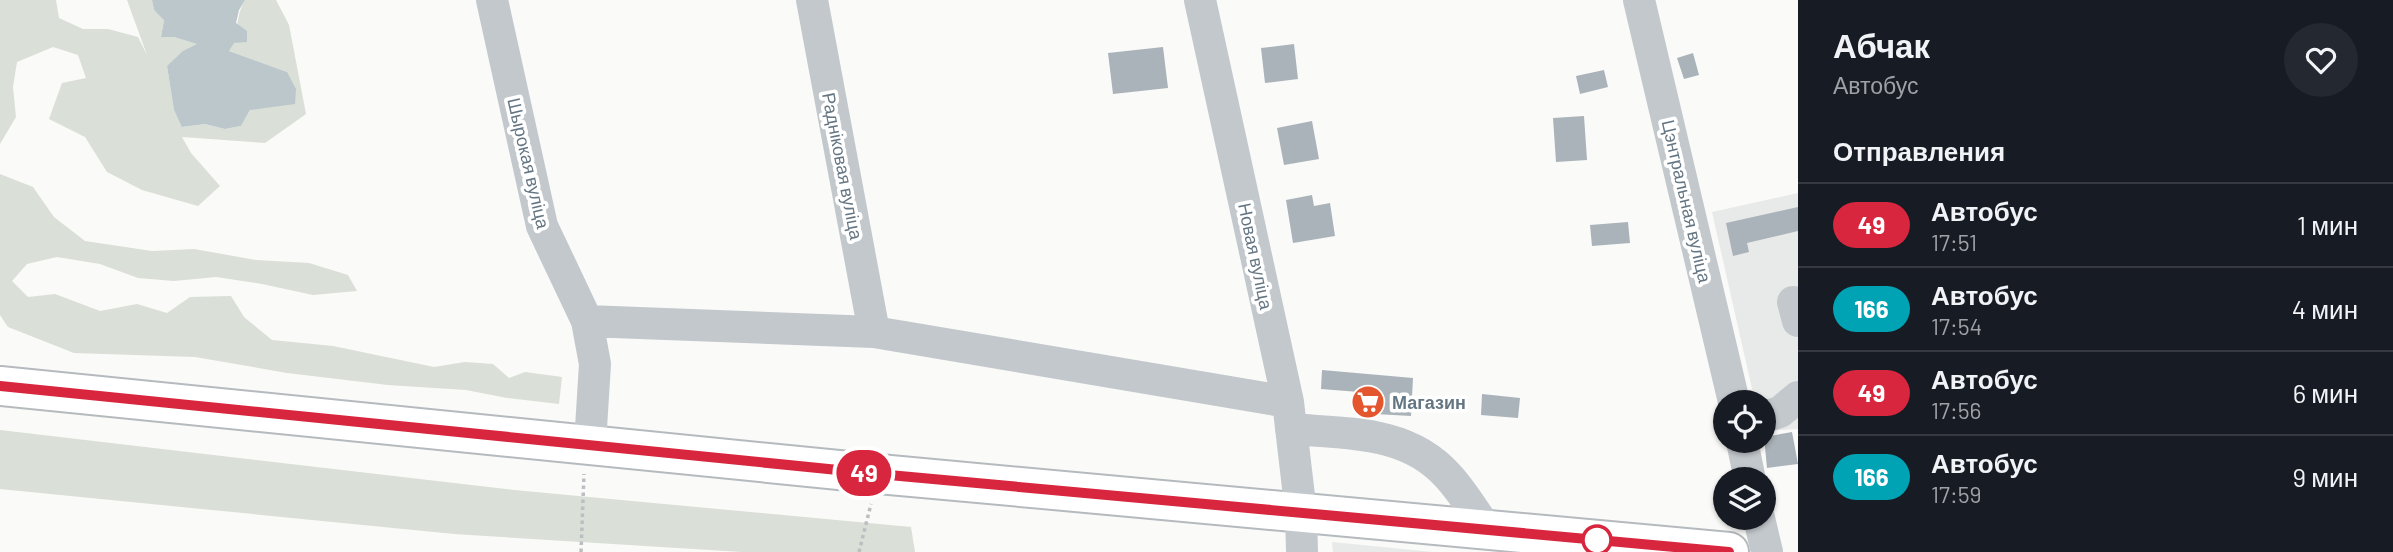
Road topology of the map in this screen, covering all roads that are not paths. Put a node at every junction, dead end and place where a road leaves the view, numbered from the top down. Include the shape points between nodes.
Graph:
1 (492, 0) edge
2 (812, 0) edge
3 (1200, 0) edge
4 (1639, 0) edge
5 (587, 321) junction
6 (874, 332) junction
7 (0, 386) edge
8 (1731, 390) edge
9 (1798, 397) edge
10 (1776, 413) edge
11 (1289, 416) junction
12 (590, 444) junction
13 (1301, 513) junction
14 (1487, 529) junction
15 (1762, 530) edge
16 (1302, 552) edge
17 (1729, 552) edge
18 (1767, 552) edge

1 - 5 street, Шырокая вуліца via 542,226
2 - 6 street, Радніковая вуліца
3 - 11 street, Новая вуліца
4 - 8 street, Цэнтральная вуліца
5 - 6 street
5 - 12 street, Шырокая вуліца via 595,364
6 - 11 street
7 - 12 main road
9 - 10 street
11 - 13 street, Новая вуліца
11 - 14 street via 1409,446 1448,476
12 - 13 main road
13 - 14 main road
13 - 16 street, Новая вуліца
14 - 17 main road
15 - 18 street

